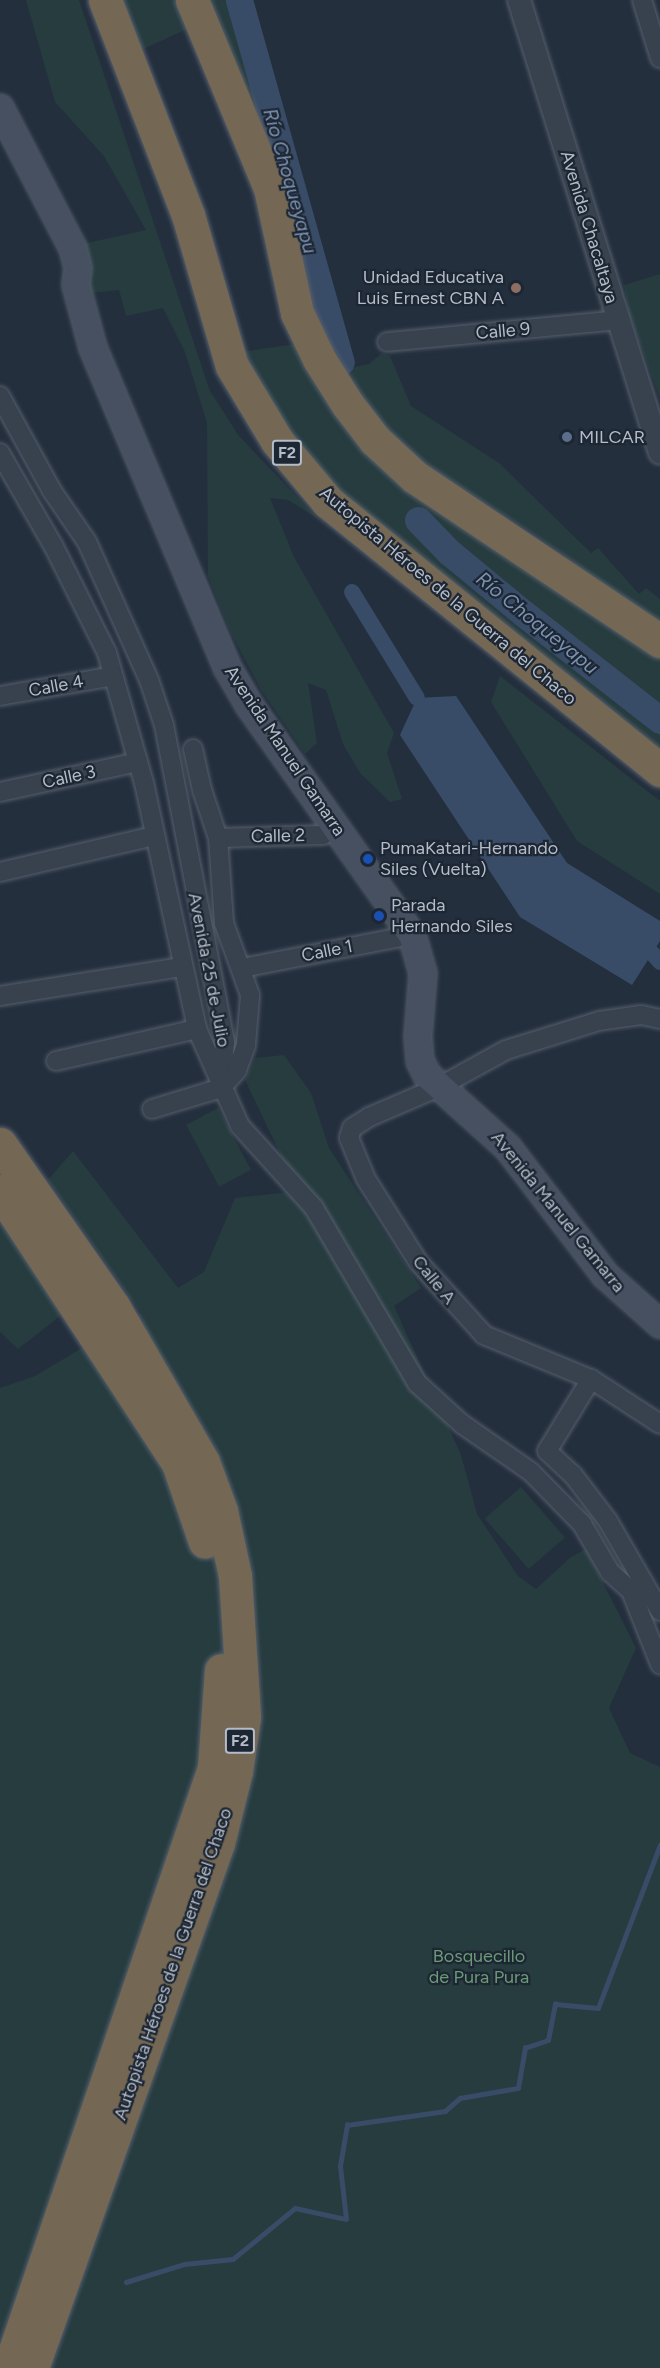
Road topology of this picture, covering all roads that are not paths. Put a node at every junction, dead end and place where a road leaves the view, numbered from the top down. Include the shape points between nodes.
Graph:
1 (105, 0) edge
2 (192, 0) edge
3 (519, 0) edge
4 (642, 0) edge
5 (660, 58) edge
6 (0, 108) edge
7 (619, 320) junction
8 (387, 342) dead end
9 (0, 396) edge
10 (659, 439) edge
11 (0, 453) edge
12 (660, 641) edge
13 (113, 676) junction
14 (0, 696) edge
15 (193, 749) dead end
16 (138, 762) junction
17 (660, 770) edge
18 (0, 792) edge
19 (334, 826) junction
20 (154, 836) junction
21 (218, 838) junction
22 (0, 872) edge
23 (412, 935) junction
24 (182, 967) junction
25 (242, 968) junction
26 (0, 996) edge
27 (660, 1020) edge
28 (197, 1029) junction
29 (57, 1061) dead end
30 (439, 1087) junction
31 (221, 1088) junction
32 (152, 1109) dead end
33 (0, 1144) edge
34 (0, 1191) edge
35 (660, 1324) edge
36 (591, 1378) junction
37 (660, 1424) edge
38 (660, 1611) edge
39 (660, 1664) edge
40 (9, 2368) edge
41 (32, 2368) edge

1 - 17 highway, Autopista Héroes de la Guerra del Chaco / F2 via 188,215 232,366 277,441 328,501
2 - 12 highway via 270,188 297,313 348,405 375,440 415,477
3 - 7 street, Avenida Chacaltaya
4 - 5 street
6 - 19 main road, Avenida Manuel Gamarra via 74,248 76,285 93,348 227,667
7 - 8 street, Calle 9
7 - 10 street, Avenida Chacaltaya
9 - 31 street, Avenida 25 de Julio via 52,491 87,542 149,680 160,714 225,1042
11 - 13 street, Avenida 25 de Julio via 99,630
13 - 14 street, Calle 4
13 - 16 street, Avenida 25 de Julio
15 - 21 street
16 - 18 street, Calle 3
16 - 20 street, Avenida 25 de Julio
19 - 21 street, Calle 2 via 323,835
19 - 23 main road, Avenida Manuel Gamarra
20 - 22 street
20 - 24 street, Avenida 25 de Julio
21 - 25 street via 224,923
23 - 25 street, Calle 1
23 - 30 main road, Avenida Manuel Gamarra via 423,973 420,1061
24 - 26 street
24 - 28 street, Avenida 25 de Julio
25 - 31 street via 250,995 245,1053 237,1070
27 - 30 street, Calle A via 641,1015 599,1021 516,1046
28 - 29 street
28 - 31 street, Avenida 25 de Julio
30 - 35 main road, Avenida Manuel Gamarra via 508,1148 605,1275
30 - 36 street, Calle A via 352,1128 349,1138 366,1179 419,1263 484,1335
31 - 32 street
31 - 39 street via 245,1133 314,1208 417,1383 462,1424 531,1472 582,1524 610,1572 631,1591
33 - 41 highway, Autopista Héroes de la Guerra del Chaco / F2 via 113,1306 203,1462 221,1511 235,1576 244,1717 236,1771 218,1843
34 - 40 highway, Autopista Héroes de la Guerra del Chaco / F2 via 178,1463 199,1516 214,1579 221,1644 221,1713 214,1768
36 - 37 street, Calle A
36 - 38 street via 547,1451 573,1475 608,1521

